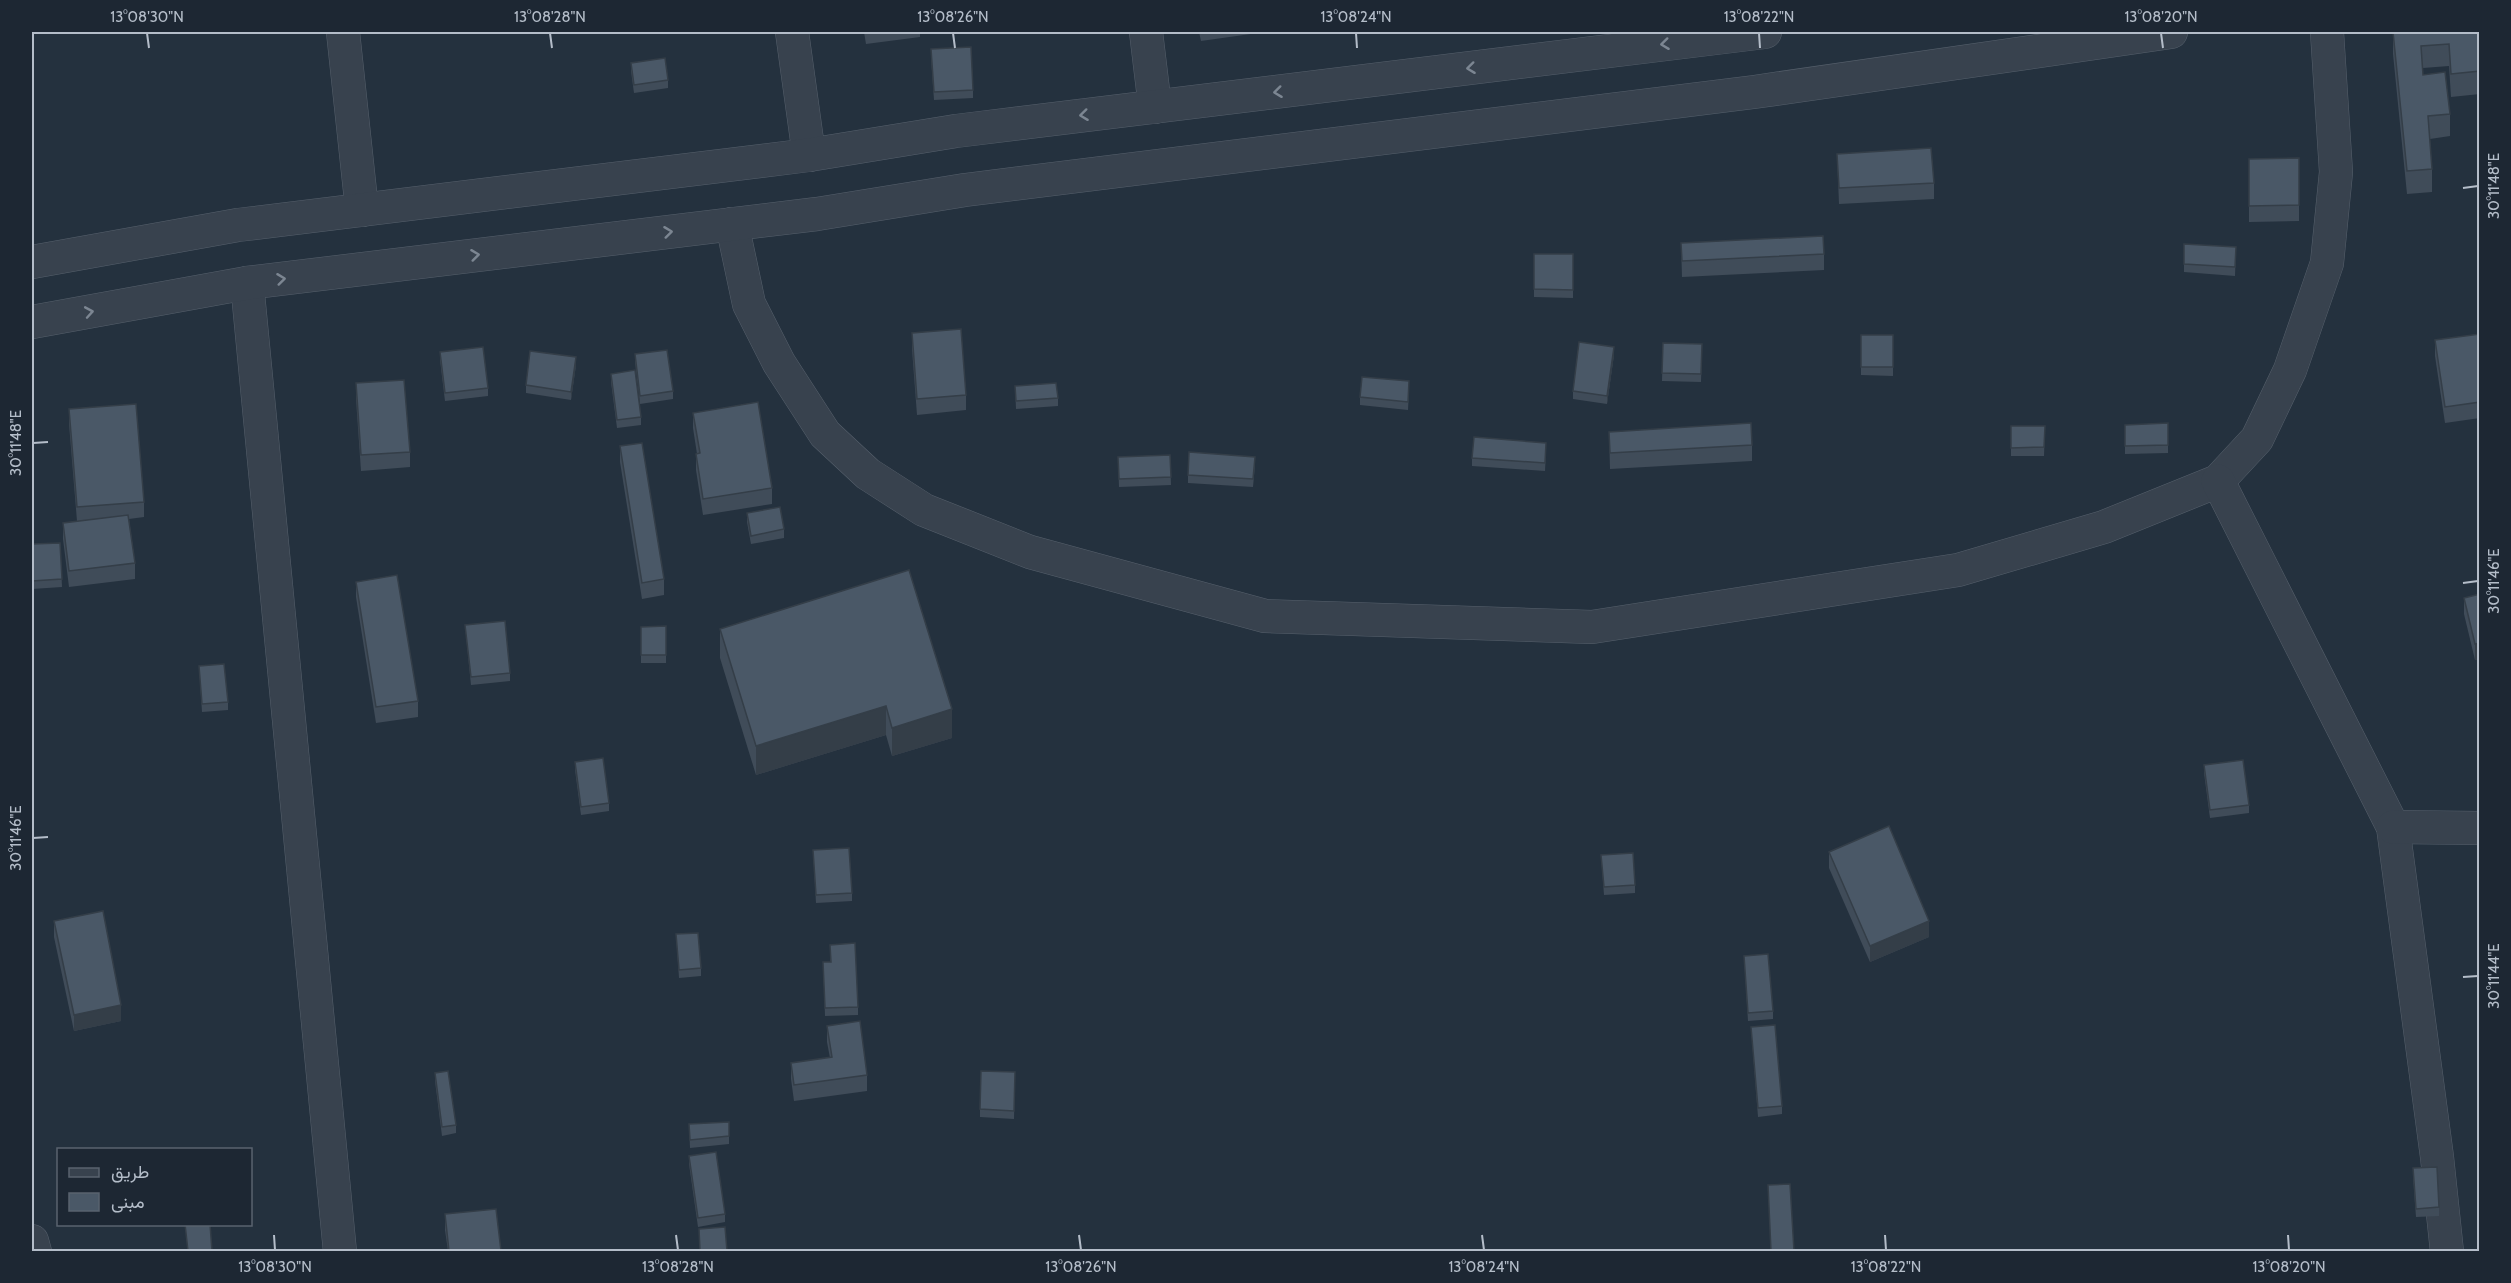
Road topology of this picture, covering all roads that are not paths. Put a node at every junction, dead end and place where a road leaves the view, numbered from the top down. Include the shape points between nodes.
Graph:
1 (343, 32) edge
2 (792, 32) edge
3 (1146, 32) edge
4 (1752, 32) edge
5 (2170, 32) edge
6 (2327, 32) edge
7 (1155, 107) junction
8 (809, 155) junction
9 (362, 210) junction
10 (732, 224) junction
11 (32, 262) edge
12 (247, 284) junction
13 (32, 322) edge
14 (2218, 481) junction
15 (2393, 827) junction
16 (2480, 828) edge
17 (32, 1240) edge
18 (35, 1251) edge
19 (340, 1251) edge
20 (2447, 1251) edge

1 - 9 street
2 - 8 street
3 - 7 street
4 -> 7 street
5 - 10 street via 1754,92 965,190
6 - 14 street via 2336,172 2327,263 2290,370 2257,439
7 -> 8 street via 956,131
8 - 9 street
9 - 11 street via 238,225
12 -> 10 street
10 - 14 street via 749,304 778,363 825,434 868,474 924,510 1030,552 1265,616 1592,627 1958,570 2104,527
13 -> 12 street
12 - 19 street
14 - 15 street
15 - 16 street
15 - 20 street
17 - 18 street

